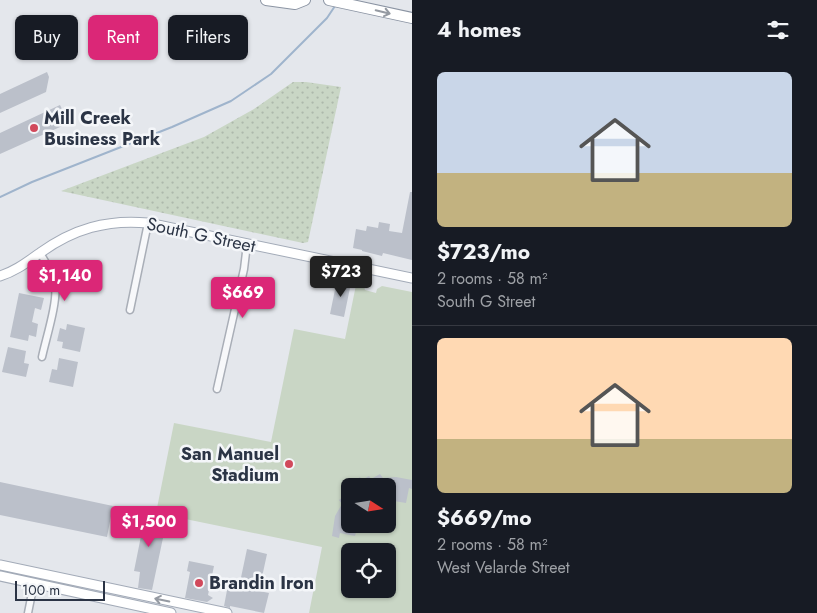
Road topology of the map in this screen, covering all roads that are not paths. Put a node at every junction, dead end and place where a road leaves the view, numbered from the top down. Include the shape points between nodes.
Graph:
1 (266, 0) edge
2 (305, 0) edge
3 (329, 0) edge
4 (412, 18) edge
5 (148, 223) junction
6 (247, 244) junction
7 (40, 253) junction
8 (0, 276) edge
9 (412, 278) edge
10 (130, 310) dead end
11 (42, 357) dead end
12 (217, 389) dead end
13 (0, 565) edge
14 (0, 576) edge
15 (34, 583) junction
16 (28, 613) edge
17 (170, 613) edge
18 (227, 613) edge

1 - 2 highway via 295,4
3 -> 4 highway
5 - 6 main road, South G Street
5 - 7 main road, South G Street via 110,223 84,230 63,238
5 - 10 street
6 - 9 main road, South G Street
6 - 12 street
7 - 8 main road, South G Street via 16,270
7 - 11 street via 52,275 55,290
18 -> 13 main road
14 - 15 main road
15 - 16 street
15 - 17 main road

